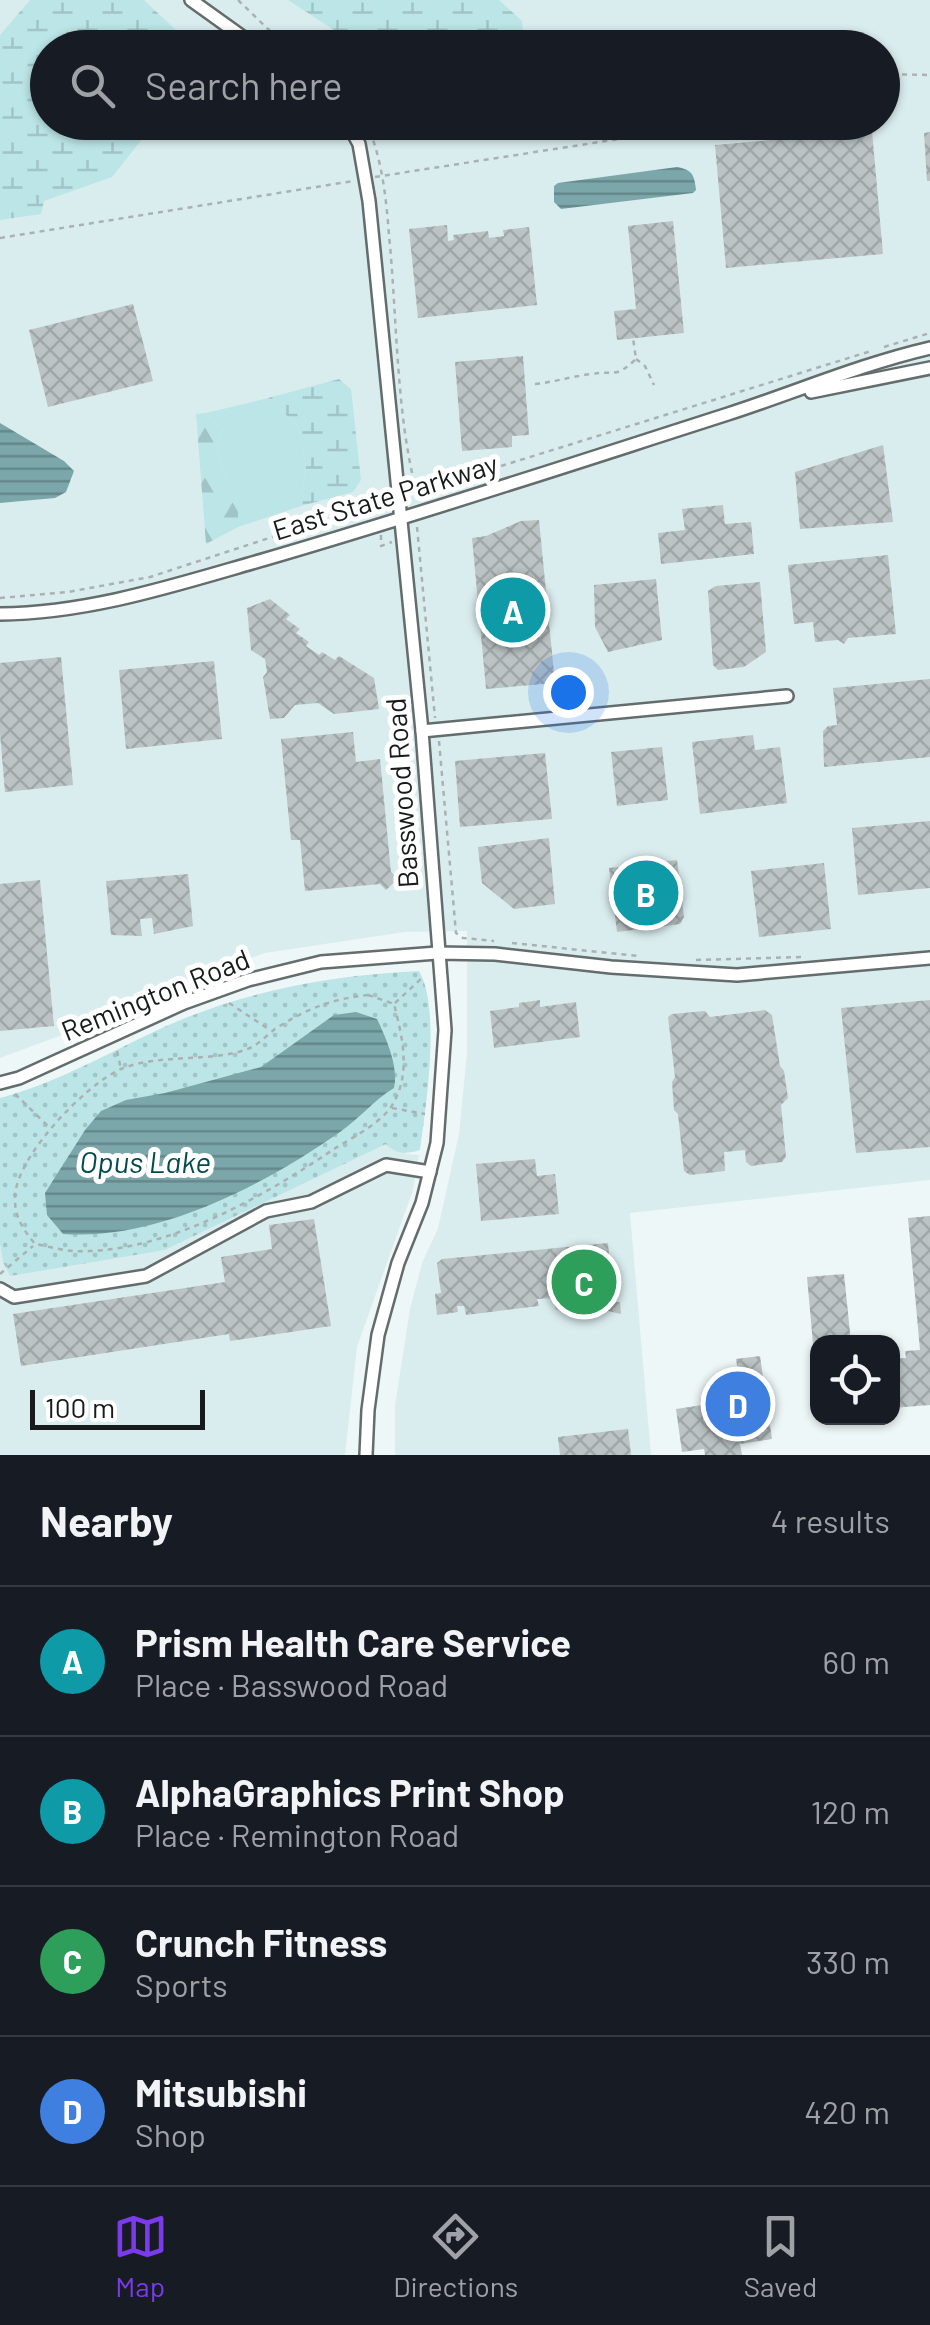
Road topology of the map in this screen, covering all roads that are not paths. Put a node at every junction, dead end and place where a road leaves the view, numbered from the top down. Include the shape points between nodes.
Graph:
1 (191, 0) edge
2 (233, 30) edge
3 (357, 140) edge
4 (930, 348) edge
5 (930, 368) edge
6 (778, 398) junction
7 (402, 519) junction
8 (0, 614) edge
9 (786, 696) dead end
10 (422, 731) junction
11 (437, 954) junction
12 (930, 958) edge
13 (0, 1083) edge
14 (430, 1172) junction
15 (0, 1290) edge
16 (366, 1455) edge

1 - 2 street
3 - 7 street, Basswood Road
4 - 6 street, East State Parkway
5 - 6 street, East State Parkway
6 - 7 street, East State Parkway
7 - 8 street, East State Parkway via 111,602
7 - 10 street, Basswood Road
9 - 10 street
10 - 11 street, Basswood Road
11 - 12 street, Remington Road via 737,975
11 - 13 street, Remington Road via 321,962 248,980
11 - 14 street, Basswood Road via 445,1030
14 - 15 street via 386,1164 312,1202 266,1211 146,1276 14,1297
14 - 16 street, Basswood Road via 378,1335

